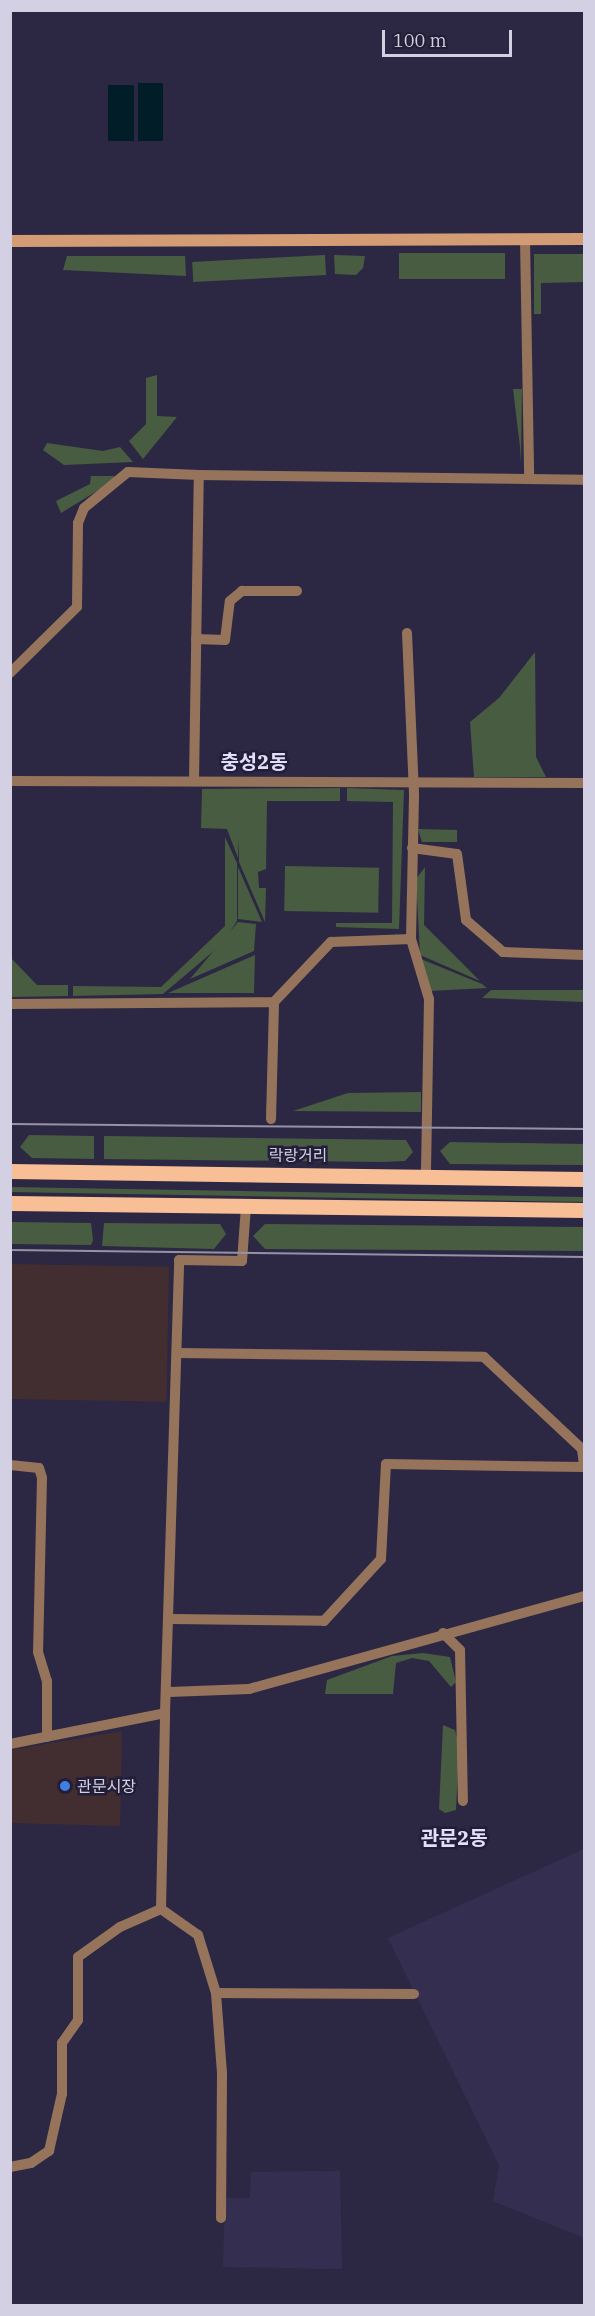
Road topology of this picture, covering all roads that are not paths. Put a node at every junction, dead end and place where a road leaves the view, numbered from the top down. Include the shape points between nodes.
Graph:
1 (525, 239) junction
2 (585, 239) edge
3 (10, 241) edge
4 (199, 475) junction
5 (529, 479) junction
6 (585, 480) edge
7 (297, 591) dead end
8 (407, 633) dead end
9 (196, 639) junction
10 (10, 673) edge
11 (10, 781) edge
12 (194, 781) junction
13 (585, 783) edge
14 (414, 785) junction
15 (412, 848) junction
16 (411, 939) junction
17 (585, 955) edge
18 (274, 1002) junction
19 (10, 1004) edge
20 (271, 1119) dead end
21 (10, 1171) edge
22 (426, 1175) junction
23 (585, 1179) edge
24 (10, 1203) edge
25 (246, 1207) junction
26 (585, 1210) edge
27 (177, 1353) junction
28 (10, 1465) edge
29 (585, 1466) edge
30 (585, 1596) edge
31 (171, 1618) junction
32 (443, 1633) junction
33 (168, 1692) junction
34 (165, 1713) junction
35 (46, 1737) junction
36 (10, 1744) edge
37 (463, 1801) dead end
38 (161, 1909) junction
39 (216, 1993) junction
40 (414, 1994) dead end
41 (10, 2167) edge
42 (220, 2218) dead end

1 - 2 main road
1 - 3 main road
1 - 5 street
4 - 5 street
4 - 9 street
4 - 10 street via 128,472 84,508 78,523 77,608
5 - 6 street
7 - 9 street via 242,591 231,601 225,640
8 - 14 street
9 - 12 street
11 - 12 street
12 - 14 street
13 - 14 street
14 - 15 street
15 - 16 street
15 - 17 street via 457,854 466,920 503,952
16 - 18 street via 331,942
16 - 22 street via 429,999
18 - 19 street
18 - 20 street
21 - 22 main road, 락랑거리
22 - 23 main road, 락랑거리
24 - 25 main road
25 - 26 main road
25 - 27 street via 242,1261 179,1260
27 - 29 street via 484,1357 582,1449
27 - 31 street
28 - 35 street via 39,1468 42,1478 38,1652 47,1681
29 - 31 street via 386,1464 381,1559 324,1621
30 - 32 street
31 - 33 street
32 - 33 street via 249,1689
32 - 37 street via 460,1650
33 - 34 street
34 - 35 street
34 - 38 street
35 - 36 street
38 - 39 street via 198,1935
38 - 41 street via 81,1953 78,2020 62,2043 62,2094 49,2151 31,2163
39 - 40 street
39 - 42 street via 222,2073

